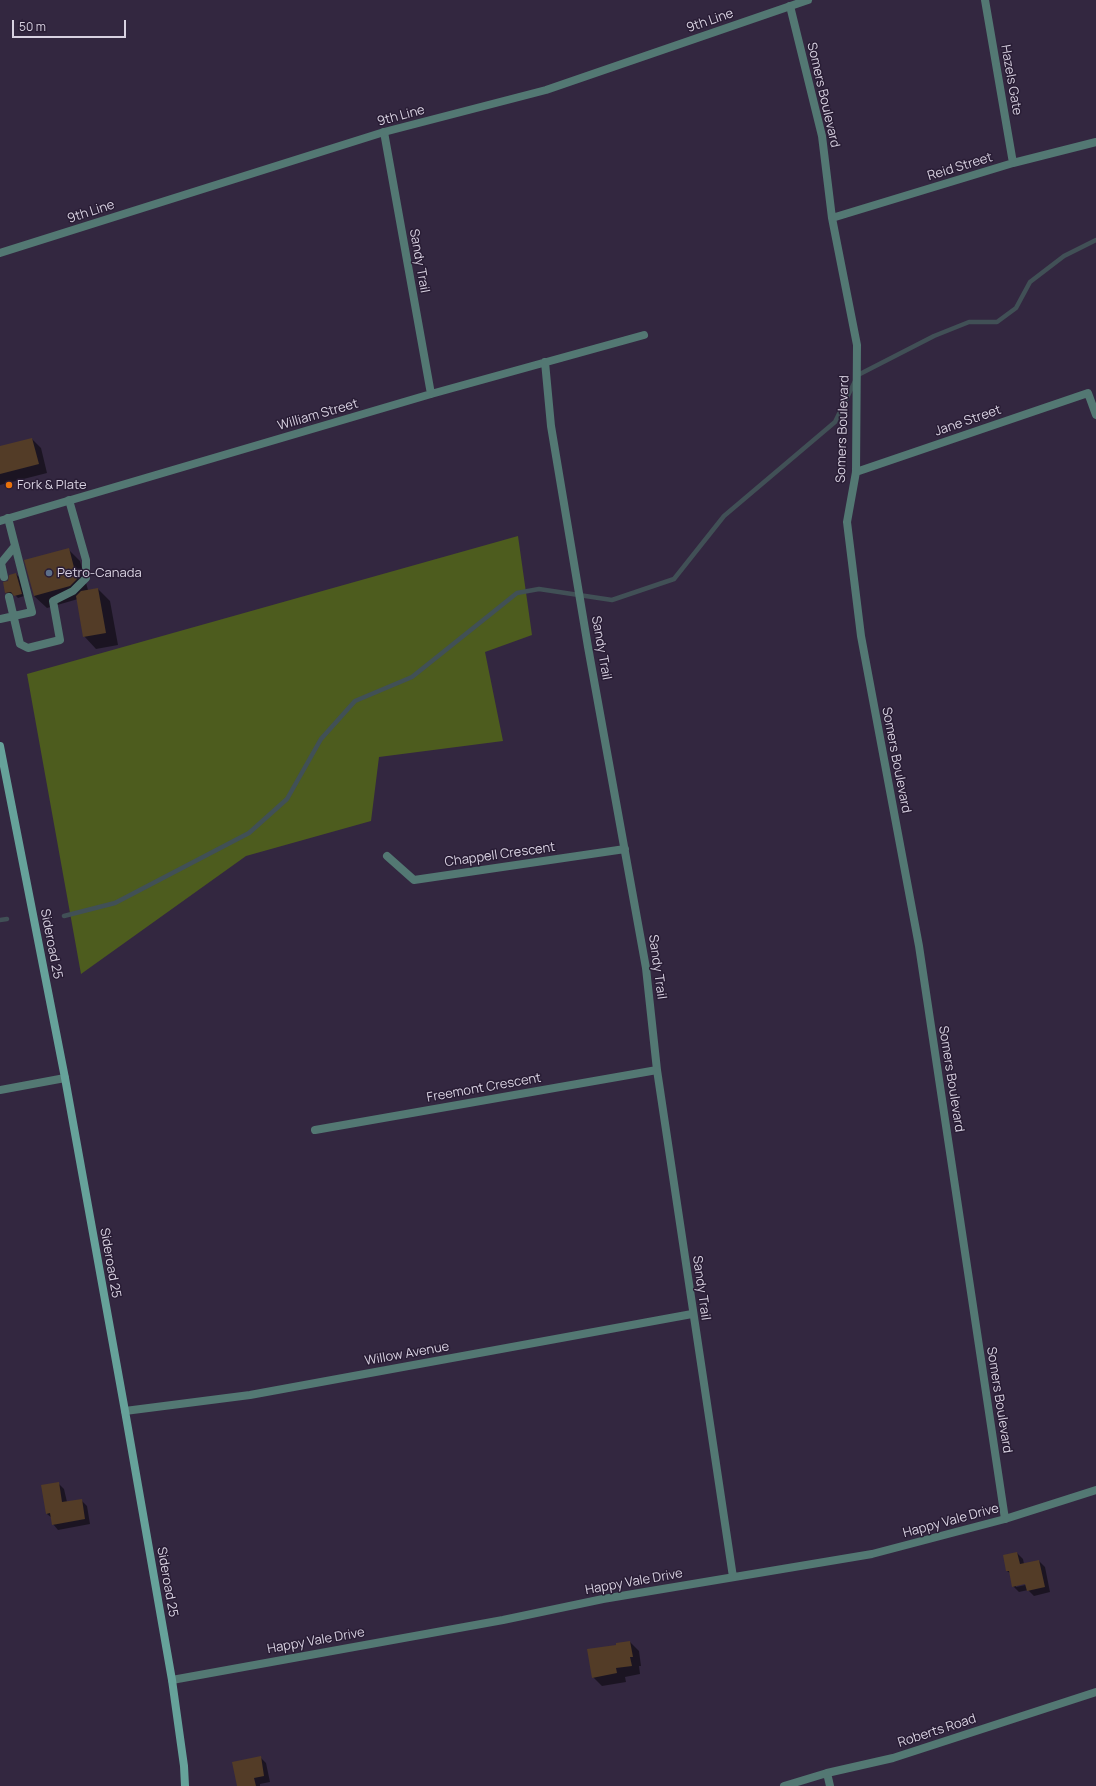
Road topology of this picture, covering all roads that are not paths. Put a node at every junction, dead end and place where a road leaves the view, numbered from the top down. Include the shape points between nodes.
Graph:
1 (808, 0) edge
2 (985, 0) edge
3 (790, 6) junction
4 (384, 132) junction
5 (1096, 142) edge
6 (1013, 163) junction
7 (832, 218) junction
8 (0, 253) edge
9 (644, 335) dead end
10 (546, 362) junction
11 (431, 394) junction
12 (1096, 415) edge
13 (856, 472) junction
14 (69, 500) junction
15 (4, 520) edge
16 (16, 546) junction
17 (4, 577) dead end
18 (9, 597) dead end
19 (13, 616) junction
20 (0, 619) edge
21 (0, 746) edge
22 (625, 849) junction
23 (386, 856) dead end
24 (657, 1070) junction
25 (65, 1078) junction
26 (0, 1090) edge
27 (315, 1130) dead end
28 (692, 1314) junction
29 (125, 1411) junction
30 (1096, 1490) edge
31 (1005, 1519) junction
32 (733, 1577) junction
33 (172, 1680) junction
34 (1096, 1692) edge
35 (827, 1773) junction
36 (185, 1786) edge
37 (784, 1786) edge
38 (830, 1786) edge

1 - 3 street, 9th Line
2 - 6 street, Hazels Gate
3 - 4 street, 9th Line via 546,90
3 - 7 street, Somers Boulevard via 822,136
4 - 8 street, 9th Line
4 - 11 street, Sandy Trail
5 - 6 street, Reid Street
6 - 7 street, Reid Street
7 - 13 street, Somers Boulevard via 857,345
9 - 10 street, William Street
10 - 11 street, William Street
10 - 22 street, Sandy Trail via 551,426
11 - 14 street, William Street
12 - 13 street, Jane Street via 1088,394
13 - 31 street, Somers Boulevard via 847,522 861,636 919,946
14 - 15 street, William Street
14 - 19 street via 86,560 86,578 73,591 53,601 60,640 28,648 20,644
15 - 16 street
16 - 17 street via 1,564
16 - 19 street via 32,612
18 - 19 street
19 - 20 street
21 - 25 main road, Sideroad 25
22 - 23 street, Chappell Crescent via 414,880
22 - 24 street, Sandy Trail via 646,968
24 - 27 street, Freemont Crescent
24 - 28 street, Sandy Trail
25 - 26 street
25 - 29 main road, Sideroad 25
28 - 29 street, Willow Avenue via 250,1395
28 - 32 street, Sandy Trail
29 - 33 main road, Sideroad 25
30 - 31 street, Happy Vale Drive
31 - 32 street, Happy Vale Drive via 872,1554
32 - 33 street, Happy Vale Drive
33 - 36 main road, Sideroad 25
34 - 35 street, Roberts Road via 893,1758
35 - 37 street, Roberts Road
35 - 38 street

